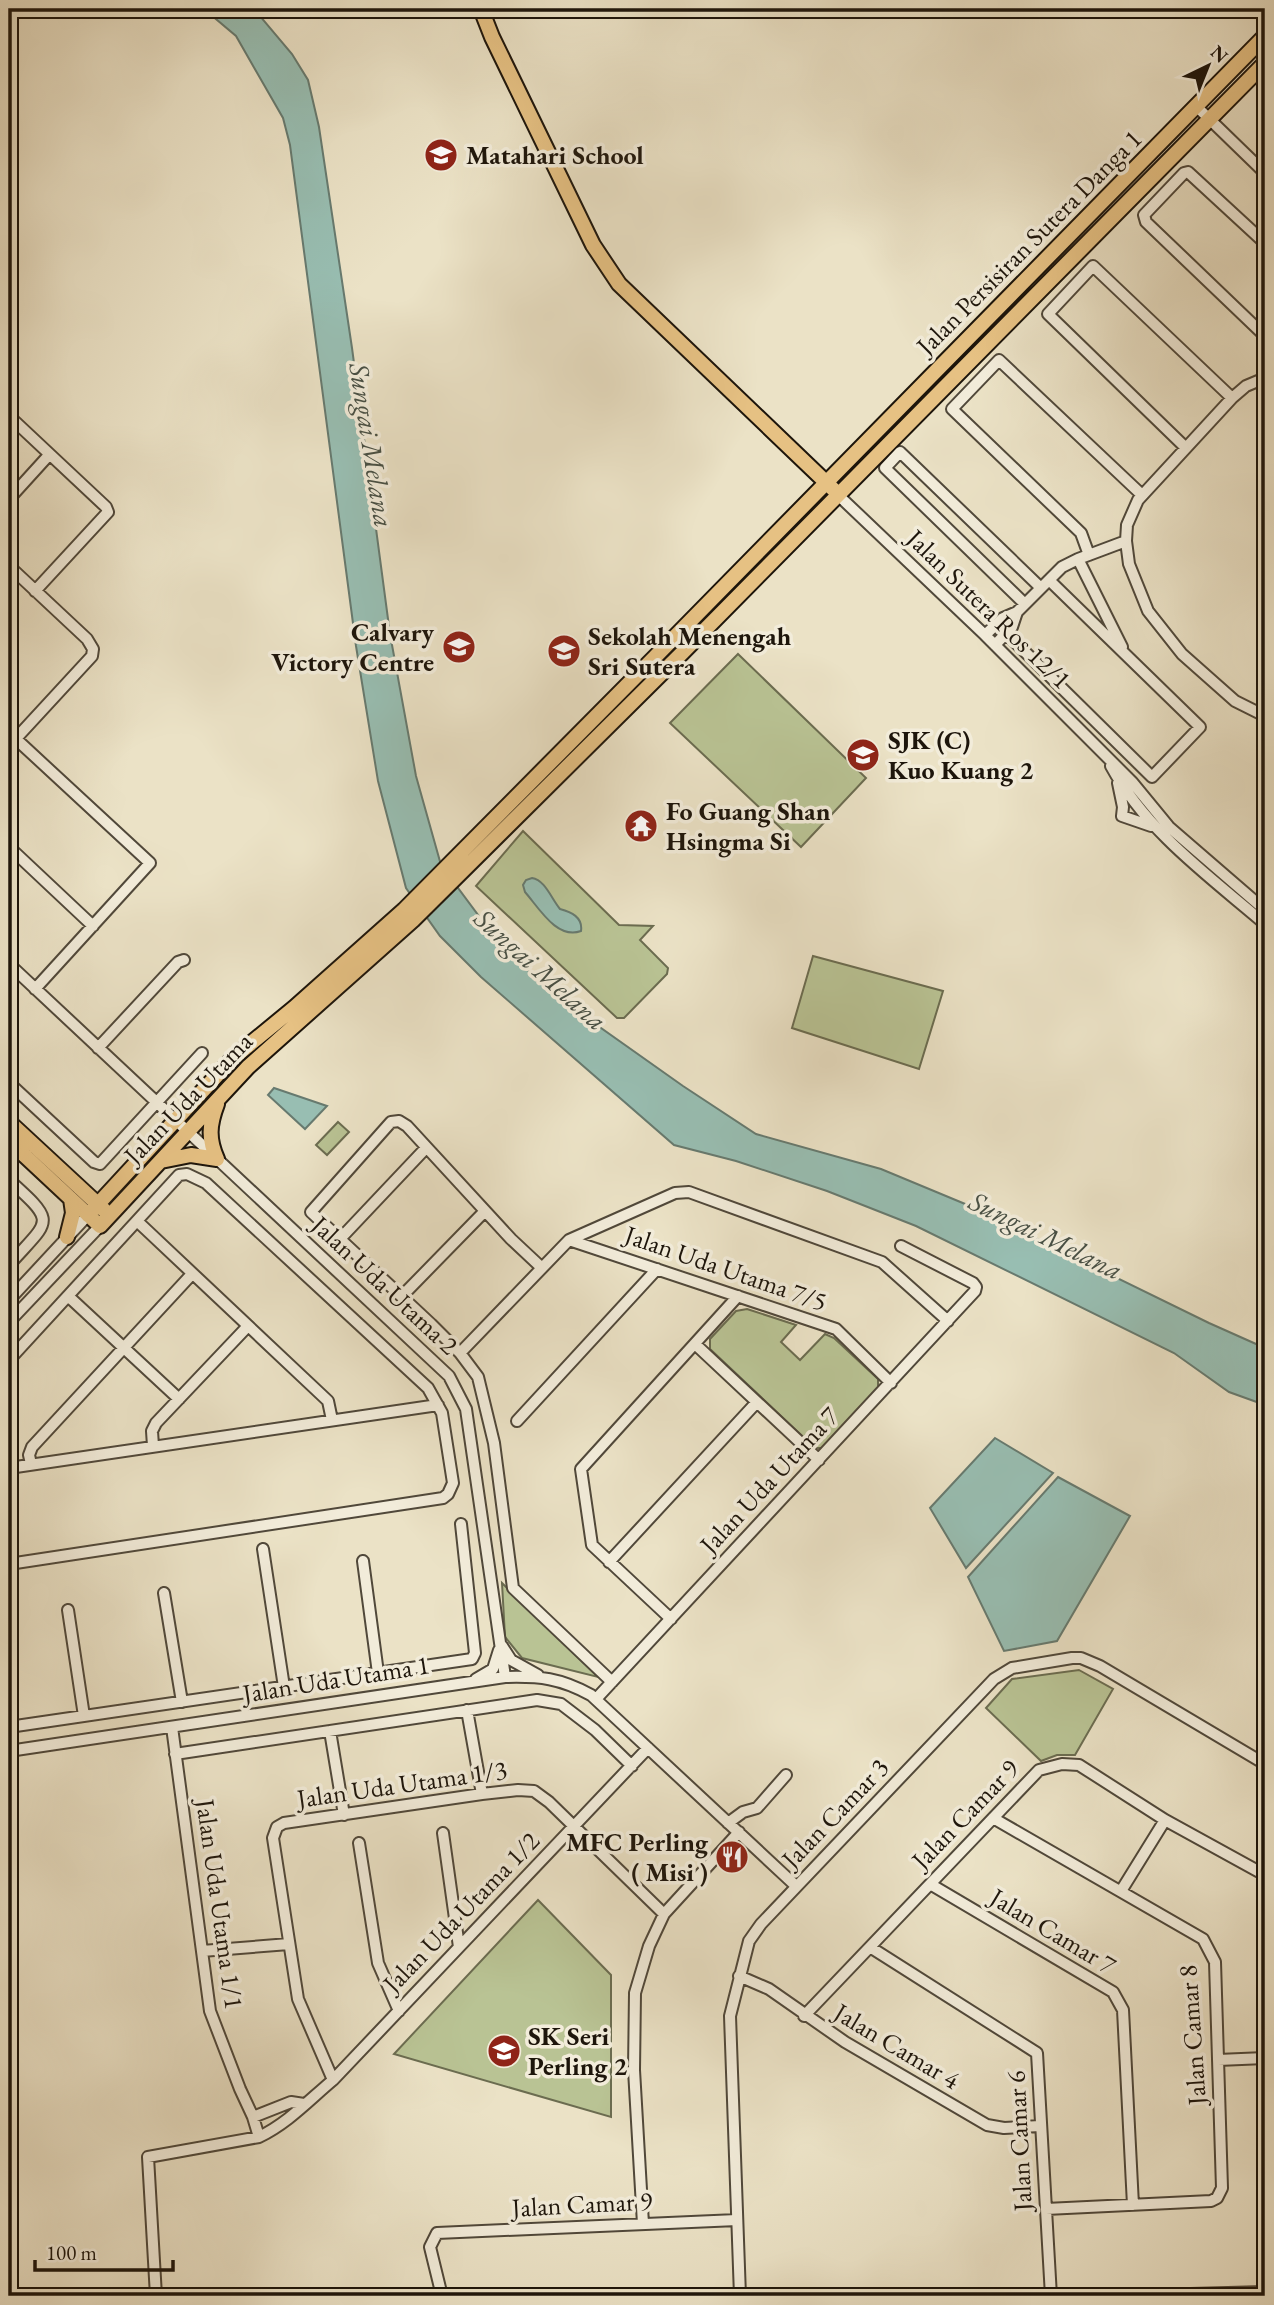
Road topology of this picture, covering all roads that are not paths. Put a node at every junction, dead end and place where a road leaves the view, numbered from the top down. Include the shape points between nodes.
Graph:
1 (481, 9) edge
2 (1265, 36) edge
3 (1265, 63) edge
4 (1196, 107) junction
5 (1209, 121) junction
6 (1265, 173) edge
7 (1265, 243) edge
8 (1265, 336) edge
9 (1265, 378) edge
10 (1232, 398) junction
11 (9, 416) edge
12 (1186, 448) junction
13 (49, 455) junction
14 (826, 482) junction
15 (838, 495) junction
16 (1142, 495) junction
17 (9, 499) edge
18 (1126, 541) junction
19 (1083, 557) junction
20 (9, 566) edge
21 (1045, 584) junction
22 (35, 591) junction
23 (1021, 608) junction
24 (985, 635) junction
25 (1012, 639) dead end
26 (995, 645) junction
27 (1127, 656) junction
28 (1265, 716) edge
29 (12, 743) edge
30 (1106, 758) junction
31 (1116, 776) junction
32 (1138, 798) junction
33 (1154, 827) junction
34 (9, 847) edge
35 (454, 869) junction
36 (1265, 910) edge
37 (408, 915) junction
38 (1265, 924) edge
39 (93, 926) junction
40 (184, 960) dead end
41 (9, 964) edge
42 (35, 989) junction
43 (99, 1048) junction
44 (202, 1053) dead end
45 (9, 1083) edge
46 (220, 1097) junction
47 (157, 1103) junction
48 (176, 1120) junction
49 (9, 1122) edge
50 (188, 1131) junction
51 (10, 1142) edge
52 (425, 1149) junction
53 (216, 1159) junction
54 (161, 1161) junction
55 (9, 1180) edge
56 (117, 1184) junction
57 (77, 1195) junction
58 (93, 1210) junction
59 (485, 1211) junction
60 (105, 1221) junction
61 (137, 1222) junction
62 (67, 1237) junction
63 (339, 1240) junction
64 (569, 1240) junction
65 (901, 1246) dead end
66 (9, 1265) edge
67 (542, 1268) junction
68 (657, 1269) junction
69 (192, 1274) junction
70 (68, 1296) junction
71 (402, 1296) junction
72 (738, 1296) junction
73 (9, 1300) edge
74 (948, 1321) junction
75 (9, 1322) edge
76 (248, 1326) junction
77 (695, 1344) junction
78 (124, 1348) junction
79 (460, 1353) junction
80 (9, 1360) edge
81 (891, 1382) junction
82 (179, 1399) junction
83 (757, 1402) junction
84 (438, 1405) junction
85 (332, 1420) junction
86 (517, 1421) dead end
87 (153, 1446) junction
88 (819, 1460) junction
89 (31, 1464) junction
90 (9, 1468) edge
91 (461, 1524) dead end
92 (263, 1549) dead end
93 (363, 1561) dead end
94 (609, 1562) junction
95 (9, 1563) edge
96 (164, 1593) dead end
97 (68, 1610) dead end
98 (671, 1619) junction
99 (501, 1644) junction
100 (378, 1673) junction
101 (540, 1676) junction
102 (505, 1677) junction
103 (472, 1682) junction
104 (612, 1682) junction
105 (284, 1687) junction
106 (596, 1699) junction
107 (182, 1702) junction
108 (467, 1710) junction
109 (84, 1716) junction
110 (9, 1727) edge
111 (172, 1727) junction
112 (330, 1731) junction
113 (648, 1748) junction
114 (9, 1751) edge
115 (175, 1754) junction
116 (1265, 1764) edge
117 (632, 1766) junction
118 (786, 1775) dead end
119 (482, 1794) junction
120 (344, 1815) junction
121 (993, 1818) junction
122 (1165, 1820) junction
123 (728, 1823) junction
124 (573, 1827) junction
125 (739, 1832) junction
126 (443, 1833) dead end
127 (359, 1843) dead end
128 (1265, 1875) edge
129 (930, 1884) junction
130 (796, 1886) junction
131 (1121, 1891) junction
132 (664, 1914) junction
133 (289, 1944) junction
134 (459, 1947) junction
135 (870, 1947) junction
136 (202, 1951) junction
137 (739, 1976) junction
138 (398, 2011) junction
139 (804, 2016) junction
140 (1265, 2058) edge
141 (1218, 2060) junction
142 (333, 2080) junction
143 (304, 2104) junction
144 (253, 2117) junction
145 (1041, 2126) junction
146 (258, 2137) junction
147 (1133, 2205) junction
148 (1046, 2209) junction
149 (737, 2220) junction
150 (643, 2224) junction
151 (1265, 2292) edge
152 (156, 2296) edge
153 (442, 2296) edge
154 (740, 2296) edge
155 (1051, 2296) edge
156 (1116, 2296) edge

1 - 14 main road via 593,245 619,284
2 - 4 main road, Jalan Persisiran Sutera Danga 1
3 - 5 main road, Jalan Persisiran Sutera Danga 1
4 - 5 street
4 - 14 main road, Jalan Persisiran Sutera Danga 1
5 - 6 street
5 - 15 main road, Jalan Persisiran Sutera Danga 1
7 - 8 street via 1188,172 1144,215 1146,222
9 - 10 street
10 - 12 street
10 - 12 street via 1093,267 1048,314
11 - 13 street
12 - 16 street
13 - 17 street
13 - 22 street via 108,512
14 - 15 main road
14 - 35 main road, Jalan Persisiran Sutera Danga 1
15 - 24 street, Jalan Sutera Ros 12/1
15 - 35 main road, Jalan Persisiran Sutera Danga 1 via 682,653
16 - 18 street
16 - 19 street via 999,360 952,409 1081,534
18 - 19 street
18 - 28 street via 1129,564 1148,611 1182,654 1235,701
19 - 21 street via 1062,567
19 - 27 street
20 - 22 street
21 - 23 street
21 - 23 street via 901,452 885,468
21 - 27 street
22 - 29 street via 87,639 92,656
23 - 24 street
23 - 26 street via 1012,627
24 - 26 street, Jalan Sutera Ros 12/1
25 - 27 street, Jalan Sutera Ros 12/1 via 1152,776 1200,727
26 - 30 street, Jalan Sutera Ros 12/1
29 - 39 street via 150,863
30 - 31 street, Jalan Sutera Ros 12/1
30 - 32 street, Jalan Sutera Ros 12/1
31 - 32 street, Jalan Sutera Ros 12/1
31 - 33 street via 1122,816
32 - 33 street
32 - 36 street
33 - 38 street
34 - 39 street
35 - 37 main road, Jalan Persisiran Sutera Danga 1
37 - 46 main road, Jalan Uda Utama
37 - 48 main road, Jalan Uda Utama via 233,1058
39 - 42 street
40 - 43 street
41 - 42 street, Jalan Uda Utama 2
42 - 43 street, Jalan Uda Utama 2
43 - 47 street, Jalan Uda Utama 2
44 - 47 street
45 - 47 street via 100,1164
46 - 50 main road, Jalan Uda Utama
46 - 53 main road via 209,1130
47 - 48 street, Jalan Uda Utama 2
48 - 50 street, Jalan Uda Utama 2
48 - 56 main road, Jalan Uda Utama
49 - 57 main road
50 - 53 street, Jalan Uda Utama 2
50 - 54 main road, Jalan Uda Utama
51 - 57 main road
52 - 59 street
52 - 63 street
52 - 63 street via 407,1126 391,1122 311,1212
53 - 54 main road via 191,1155
53 - 99 street, Jalan Uda Utama 2 via 450,1376 466,1409 470,1430
54 - 60 main road, Jalan Uda Utama
55 - 66 street via 44,1217 43,1228
56 - 57 main road
56 - 58 main road, Jalan Uda Utama
57 - 58 main road
57 - 62 main road
58 - 60 main road
58 - 62 street, Jalan Uda Utama
59 - 67 street
59 - 71 street
60 - 75 street, Jalan Uda Utama
61 - 69 street
61 - 70 street
61 - 84 street via 179,1175 197,1177 428,1388
62 - 73 street, Jalan Uda Utama
63 - 71 street
64 - 67 street
64 - 68 street, Jalan Uda Utama 7/5
64 - 74 street via 675,1193 689,1192 882,1262
65 - 74 street, Jalan Uda Utama 7 via 976,1287
67 - 79 street
68 - 72 street, Jalan Uda Utama 7/5
68 - 86 street
69 - 76 street
69 - 78 street
70 - 78 street
70 - 80 street
71 - 79 street
72 - 77 street
72 - 81 street, Jalan Uda Utama 7/5 via 836,1329
74 - 81 street, Jalan Uda Utama 7
76 - 82 street
76 - 85 street via 328,1401
77 - 83 street
77 - 94 street via 581,1469 592,1545
78 - 82 street
78 - 89 street via 32,1447
79 - 104 street via 482,1389 494,1443 513,1588
81 - 88 street, Jalan Uda Utama 7
82 - 87 street via 152,1430
83 - 88 street
83 - 94 street
84 - 85 street
84 - 95 street via 453,1483 443,1498
85 - 87 street
87 - 89 street
88 - 98 street, Jalan Uda Utama 7
89 - 90 street
91 - 100 street via 475,1653 472,1660
92 - 105 street
93 - 100 street
94 - 98 street
96 - 107 street
97 - 109 street
98 - 104 street, Jalan Uda Utama 7
99 - 101 street via 511,1660
99 - 102 street, Jalan Uda Utama 2
99 - 103 street via 492,1669
100 - 105 street
101 - 102 street, Jalan Uda Utama 1
101 - 106 street, Jalan Uda Utama 1 via 562,1681
102 - 103 street, Jalan Uda Utama 1
103 - 111 street, Jalan Uda Utama 1
104 - 106 street, Jalan Uda Utama 7
105 - 107 street
106 - 113 street, Jalan Uda Utama 1
107 - 109 street
108 - 112 street
108 - 117 street via 527,1701 561,1704
108 - 119 street
109 - 110 street
111 - 114 street, Jalan Uda Utama 1
111 - 115 street, Jalan Uda Utama 1/1
112 - 115 street
112 - 120 street
113 - 117 street, Jalan Uda Utama 1/2
113 - 123 street, Jalan Uda Utama 1
115 - 136 street, Jalan Uda Utama 1/1
116 - 130 street, Jalan Camar 3 via 1081,1658 1012,1668 994,1679
117 - 124 street, Jalan Uda Utama 1/2
118 - 123 street via 757,1808
119 - 120 street, Jalan Uda Utama 1/3
119 - 124 street, Jalan Uda Utama 1/3 via 534,1791
120 - 133 street, Jalan Uda Utama 1/3 via 291,1821 274,1832
121 - 122 street, Jalan Camar 9 via 1039,1770 1062,1764 1079,1765
121 - 129 street, Jalan Camar 9
121 - 131 street, Jalan Camar 8
122 - 128 street, Jalan Camar 9
122 - 131 street
123 - 125 street, Jalan Uda Utama 1
124 - 132 street, Jalan Uda Utama 1/3
124 - 134 street, Jalan Uda Utama 1/2
125 - 130 street, Jalan Uda Utama 1
125 - 132 street
126 - 134 street
127 - 138 street via 378,1963
129 - 135 street, Jalan Camar 9
129 - 147 street, Jalan Camar 7 via 1113,1992 1123,2010
130 - 137 street, Jalan Camar 3 via 754,1932
131 - 141 street, Jalan Camar 8 via 1203,1939 1215,1962
132 - 150 street via 649,1946 633,2017
133 - 136 street
133 - 142 street, Jalan Uda Utama 1/3 via 298,1998
134 - 138 street, Jalan Uda Utama 1/2
135 - 139 street, Jalan Camar 9
135 - 145 street, Jalan Camar 6 via 1037,2053
136 - 144 street, Jalan Uda Utama 1/1 via 210,2011
137 - 139 street, Jalan Camar 4 via 769,1989
137 - 149 street, Jalan Camar 3 via 730,2016
138 - 142 street, Jalan Uda Utama 1/2
139 - 145 street, Jalan Camar 4 via 986,2125
140 - 141 street
141 - 147 street, Jalan Camar 8 via 1222,2188 1217,2199
142 - 143 street, Jalan Uda Utama 1/2
143 - 144 street, Jalan Uda Utama 1/2 via 292,2102
143 - 146 street, Jalan Uda Utama 1/2 via 300,2112
144 - 146 street, Jalan Uda Utama 1/1
145 - 148 street, Jalan Camar 6
146 - 152 street, Jalan Uda Utama 1/2 via 148,2157
147 - 148 street, Jalan Camar 8
148 - 155 street, Jalan Camar 6
149 - 150 street, Jalan Camar 9
149 - 154 street, Jalan Camar 3
150 - 153 street, Jalan Camar 9 via 437,2233 430,2247
151 - 156 street

